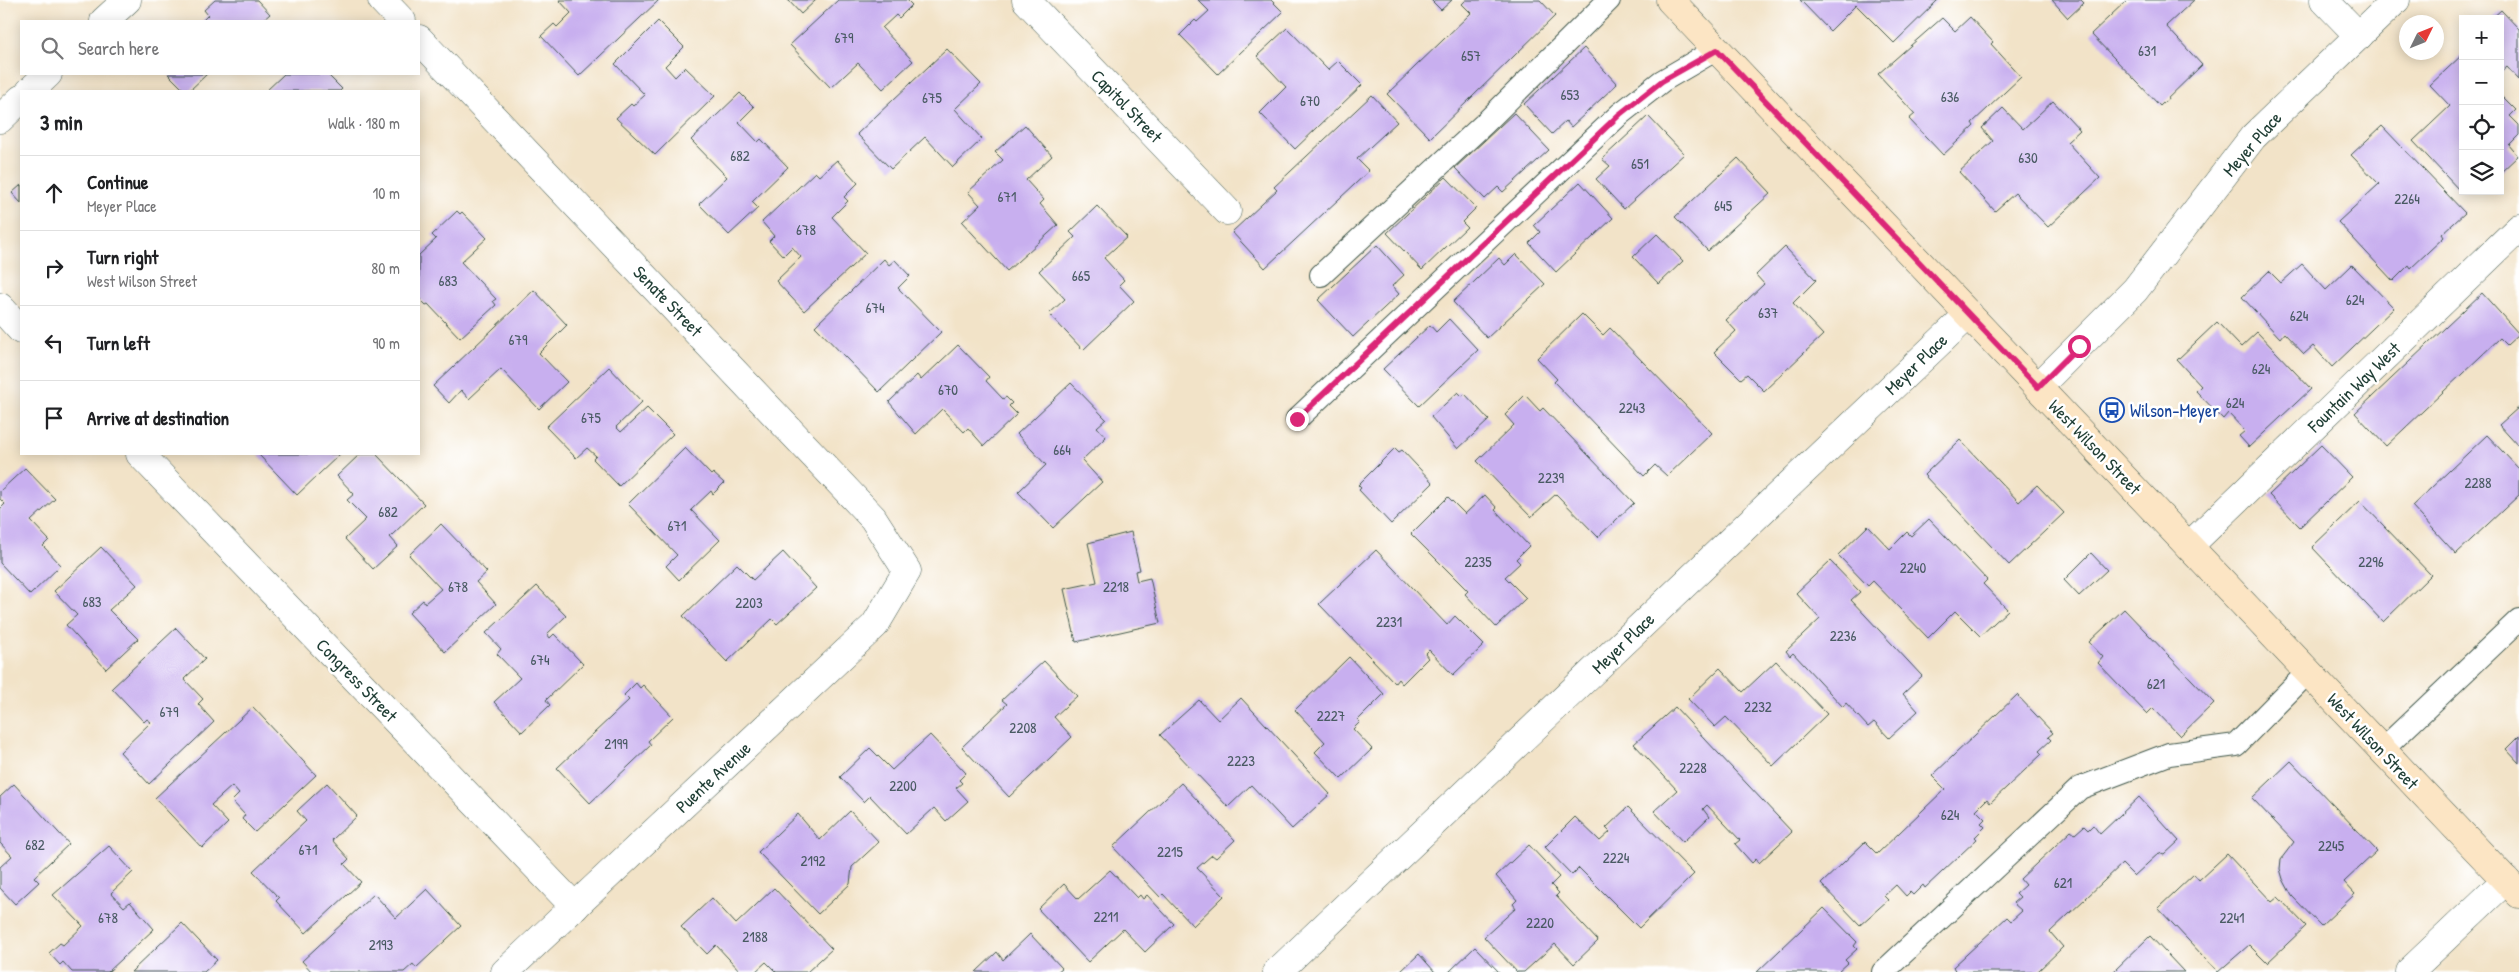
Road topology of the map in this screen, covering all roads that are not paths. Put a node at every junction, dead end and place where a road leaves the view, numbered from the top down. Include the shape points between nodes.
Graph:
1 (127, 0) edge
2 (382, 0) edge
3 (1026, 0) edge
4 (1608, 0) edge
5 (1670, 0) edge
6 (2324, 0) edge
7 (2396, 0) edge
8 (105, 20) edge
9 (401, 20) edge
10 (2358, 36) junction
11 (420, 40) edge
12 (1717, 50) junction
13 (47, 75) edge
14 (31, 90) edge
15 (20, 100) edge
16 (0, 119) edge
17 (1227, 211) dead end
18 (2519, 228) edge
19 (1321, 275) dead end
20 (0, 308) edge
21 (1969, 314) junction
22 (20, 329) edge
23 (2038, 387) junction
24 (1297, 419) dead end
25 (141, 455) edge
26 (2189, 546) junction
27 (907, 572) joint
28 (2519, 620) edge
29 (2308, 672) junction
30 (2382, 750) junction
31 (2513, 887) edge
32 (575, 907) junction
33 (505, 972) edge
34 (1277, 972) edge
35 (1883, 972) edge
36 (2409, 972) edge

1 - 8 street
2 - 9 street
3 - 17 street, Capitol Street
4 - 19 lane via 1484,124
5 - 12 street, West Wilson Street
6 - 10 street
7 - 10 street, Meyer Place
10 - 23 street, Meyer Place via 2253,137 2135,290
11 - 27 street, Senate Street via 873,518
12 - 21 street, West Wilson Street
12 - 24 lane via 1662,81 1620,114
13 - 14 street
15 - 16 street
18 - 26 street, Fountain Way West
20 - 22 street
21 - 23 street, West Wilson Street
21 - 34 street, Meyer Place
23 - 26 street, West Wilson Street
25 - 32 street, Congress Street
26 - 29 street, West Wilson Street
27 - 32 street, Puente Avenue via 875,625
28 - 30 lane
29 - 30 street, West Wilson Street
29 - 35 lane via 2236,745 2169,754 2080,788
30 - 31 street, West Wilson Street
31 - 36 street
32 - 33 street, Puente Avenue

